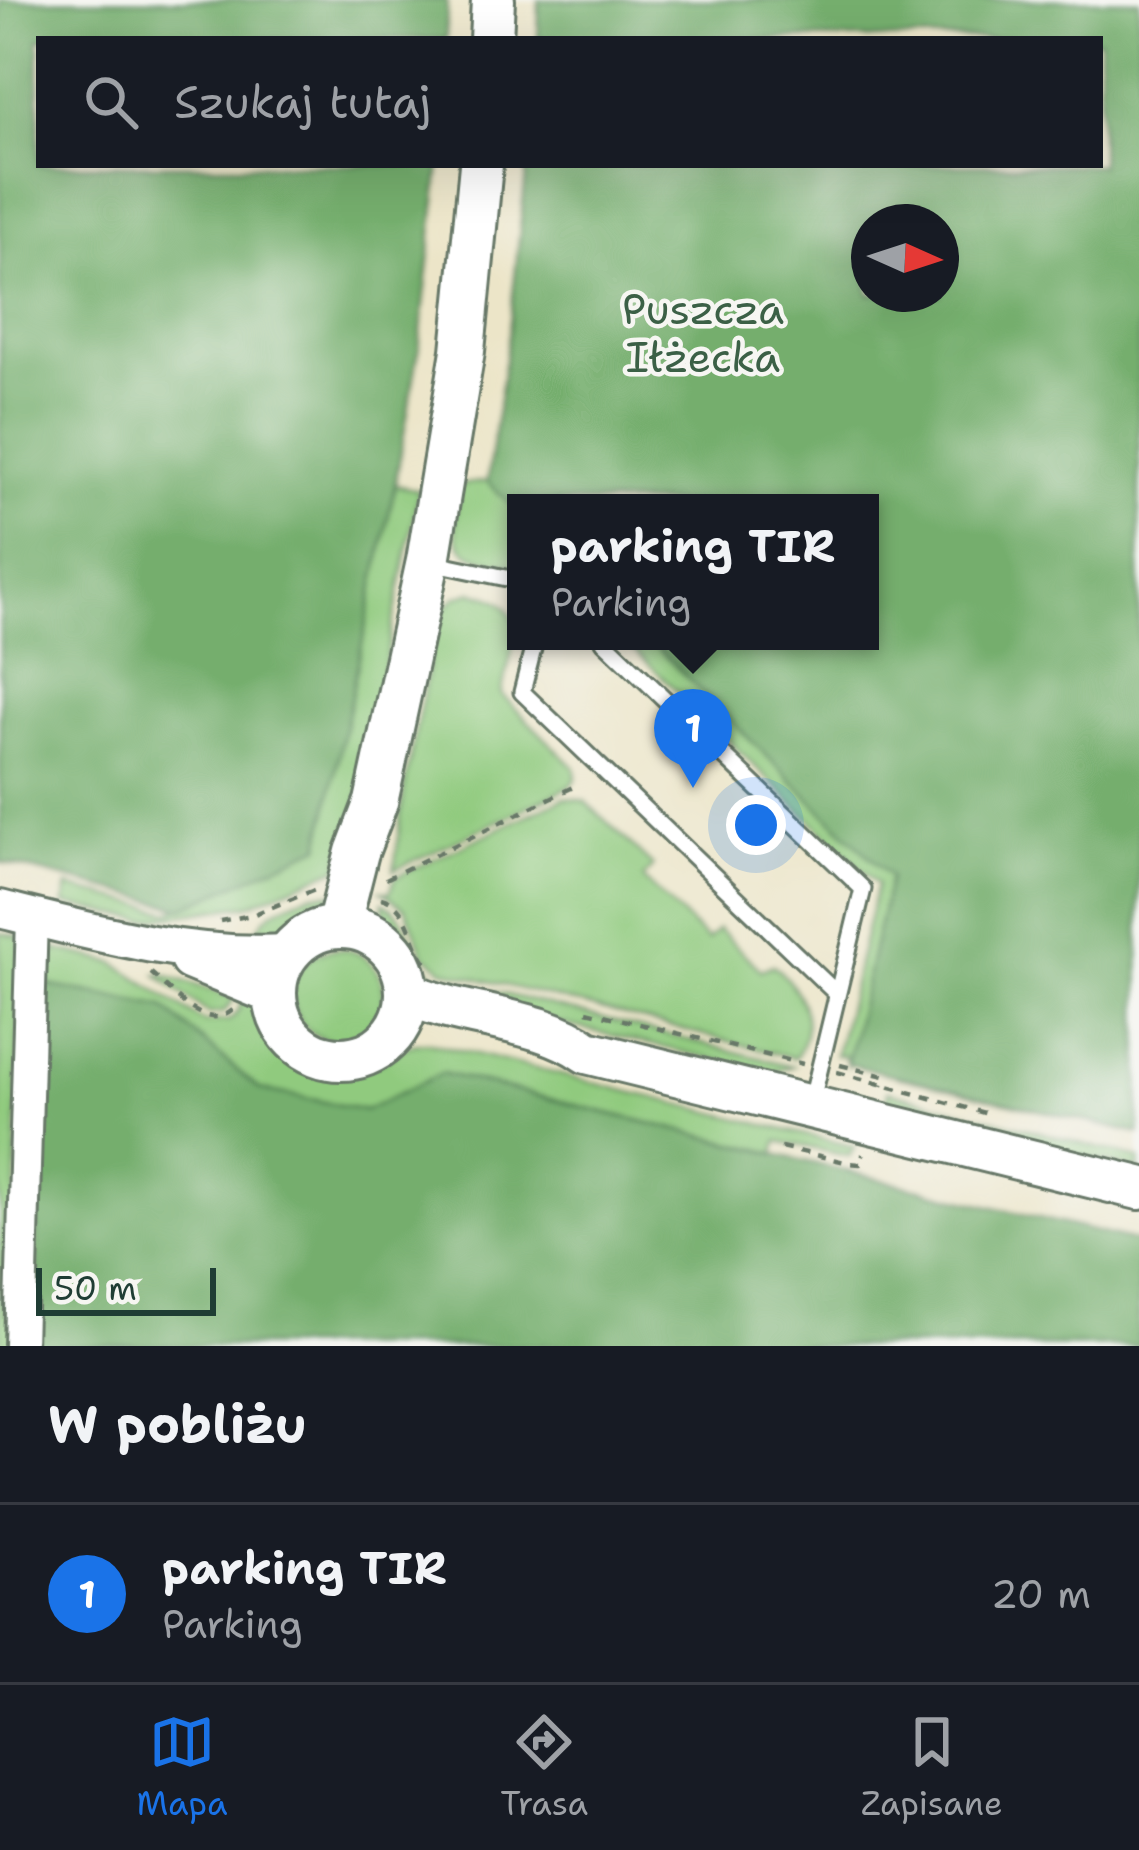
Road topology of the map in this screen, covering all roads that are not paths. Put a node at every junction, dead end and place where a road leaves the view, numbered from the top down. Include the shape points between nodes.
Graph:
1 (494, 0) edge
2 (491, 36) edge
3 (481, 168) edge
4 (428, 561) junction
5 (507, 578) edge
6 (533, 650) edge
7 (613, 650) edge
8 (354, 911) junction
9 (16, 913) edge
10 (152, 946) junction
11 (288, 953) junction
12 (837, 994) junction
13 (411, 996) junction
14 (276, 998) junction
15 (810, 1107) junction
16 (1139, 1188) edge
17 (11, 1300) edge
18 (20, 1346) edge

1 - 2 main road
3 - 4 main road via 463,352
4 - 5 lane
4 - 8 main road via 376,802 377,861
6 - 12 lane via 522,692
7 - 12 lane via 863,890
8 - 11 main road
8 - 13 main road via 397,957
9 - 10 street
9 - 17 street
10 - 11 street
10 - 14 street
11 - 14 main road
12 - 15 lane
13 - 14 main road via 364,1055 344,1059 324,1057 290,1035
13 - 15 main road via 431,1030 567,1056 587,1031
15 - 16 main road
17 - 18 street

